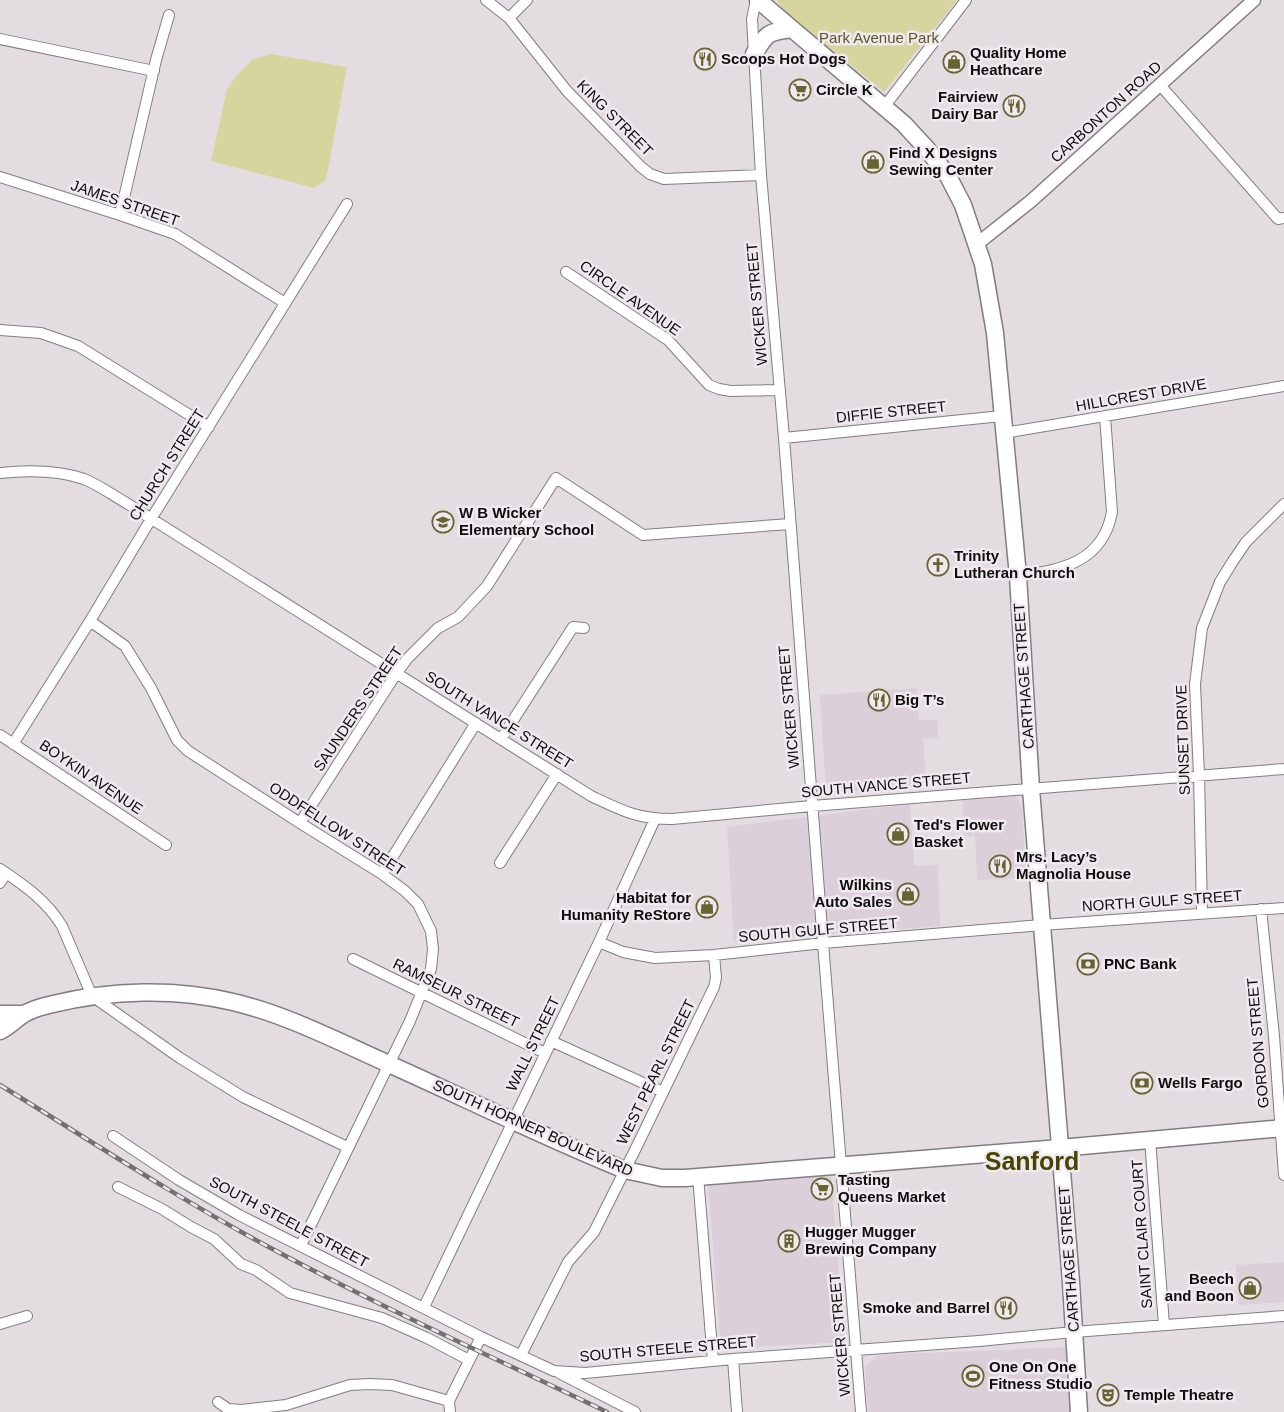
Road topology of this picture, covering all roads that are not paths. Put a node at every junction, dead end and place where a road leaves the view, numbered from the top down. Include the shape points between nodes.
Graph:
1 (486, 0) edge
2 (527, 0) edge
3 (757, 0) edge
4 (966, 0) edge
5 (1254, 0) edge
6 (169, 15) dead end
7 (509, 18) junction
8 (792, 29) junction
9 (0, 38) edge
10 (754, 54) junction
11 (154, 72) junction
12 (1160, 85) junction
13 (884, 107) junction
14 (761, 175) junction
15 (0, 177) edge
16 (347, 204) dead end
17 (120, 215) junction
18 (1284, 218) edge
19 (977, 244) junction
20 (566, 272) dead end
21 (285, 303) junction
22 (0, 330) edge
23 (1284, 386) edge
24 (779, 390) junction
25 (1002, 416) junction
26 (1105, 416) junction
27 (209, 427) junction
28 (1004, 434) junction
29 (784, 438) junction
30 (0, 473) edge
31 (1284, 504) edge
32 (151, 519) junction
33 (790, 524) junction
34 (1018, 576) junction
35 (90, 621) junction
36 (584, 628) dead end
37 (396, 674) junction
38 (476, 723) junction
39 (0, 735) edge
40 (501, 739) junction
41 (14, 744) junction
42 (1284, 769) edge
43 (557, 774) junction
44 (1199, 776) junction
45 (1031, 788) junction
46 (812, 806) junction
47 (655, 819) junction
48 (300, 823) junction
49 (166, 845) dead end
50 (500, 863) dead end
51 (3, 871) edge
52 (382, 874) junction
53 (0, 883) edge
54 (1284, 908) edge
55 (1261, 909) junction
56 (1202, 912) junction
57 (1042, 925) junction
58 (599, 942) junction
59 (823, 943) junction
60 (714, 954) junction
61 (353, 959) dead end
62 (421, 992) junction
63 (92, 996) junction
64 (0, 1014) edge
65 (23, 1014) junction
66 (0, 1031) edge
67 (551, 1041) junction
68 (545, 1053) junction
69 (389, 1064) junction
70 (663, 1092) junction
71 (513, 1120) junction
72 (1282, 1128) edge
73 (114, 1136) dead end
74 (1150, 1139) junction
75 (347, 1147) junction
76 (1060, 1148) junction
77 (841, 1166) junction
78 (625, 1170) junction
79 (1284, 1174) edge
80 (698, 1176) junction
81 (118, 1186) dead end
82 (301, 1245) junction
83 (424, 1307) junction
84 (27, 1316) dead end
85 (1284, 1316) edge
86 (0, 1324) edge
87 (1164, 1326) junction
88 (1074, 1332) junction
89 (482, 1337) junction
90 (856, 1350) junction
91 (521, 1355) junction
92 (733, 1359) junction
93 (469, 1360) junction
94 (713, 1361) junction
95 (554, 1371) junction
96 (449, 1401) junction
97 (218, 1402) dead end
98 (450, 1412) edge
99 (635, 1412) edge
100 (737, 1412) edge
101 (861, 1412) edge
102 (1079, 1412) edge

1 - 7 street, KING STREET
2 - 7 street
3 - 8 main road, CARTHAGE STREET
3 - 10 street, WICKER STREET via 752,19
4 - 13 street
5 - 12 street, CARBONTON ROAD
6 - 11 street
7 - 14 street, KING STREET via 567,91 650,174 664,179
8 - 10 main road via 768,34
8 - 13 main road, CARTHAGE STREET
9 - 11 street
10 - 14 street, WICKER STREET
11 - 17 street
12 - 18 street via 1278,219
12 - 19 street, CARBONTON ROAD via 1031,201
13 - 19 main road, CARTHAGE STREET via 904,124 948,176
14 - 24 street, WICKER STREET
15 - 17 street, JAMES STREET
16 - 21 street, CHURCH STREET
17 - 21 street, JAMES STREET via 175,234
19 - 25 main road, CARTHAGE STREET via 995,333
20 - 24 street, CIRCLE AVENUE via 668,340 709,385 731,391
21 - 27 street, CHURCH STREET
22 - 27 street via 41,333 78,346
23 - 26 street, HILLCREST DRIVE
24 - 29 street, WICKER STREET
25 - 28 main road, CARTHAGE STREET
25 - 29 street, DIFFIE STREET
26 - 28 street, HILLCREST DRIVE
26 - 34 street via 1112,512 1106,534 1096,548 1075,563 1050,572
27 - 32 street, CHURCH STREET
28 - 34 main road, CARTHAGE STREET
29 - 33 street, WICKER STREET
30 - 32 street, SOUTH VANCE STREET via 50,471 85,480
31 - 44 street, SUNSET DRIVE via 1246,542 1220,582 1206,616 1195,684
32 - 35 street, CHURCH STREET
32 - 37 street, SOUTH VANCE STREET
33 - 37 street, SAUNDERS STREET via 643,535 556,478 487,586 458,617 438,628
33 - 46 street, WICKER STREET
34 - 45 main road, CARTHAGE STREET
35 - 41 street, CHURCH STREET
35 - 48 street, ODDFELLOW STREET via 124,646 147,681 177,740
36 - 40 street via 573,627
37 - 38 street, SOUTH VANCE STREET
37 - 48 street, SAUNDERS STREET
38 - 40 street, SOUTH VANCE STREET
38 - 52 street
39 - 41 street, BOYKIN AVENUE
40 - 43 street, SOUTH VANCE STREET
41 - 49 street, BOYKIN AVENUE
42 - 44 street, SOUTH VANCE STREET
43 - 47 street, SOUTH VANCE STREET via 591,796 625,812
43 - 50 street
44 - 45 street, SOUTH VANCE STREET
44 - 56 street, SUNSET DRIVE
45 - 46 street, SOUTH VANCE STREET
45 - 57 main road, CARTHAGE STREET
46 - 47 street, SOUTH VANCE STREET
46 - 59 street, WICKER STREET
47 - 58 street, WALL STREET
48 - 52 street, ODDFELLOW STREET
51 - 53 street
51 - 63 street via 42,900 56,916
52 - 62 street, ODDFELLOW STREET via 418,904 431,931 431,969
54 - 55 street, NORTH GULF STREET
55 - 56 street, NORTH GULF STREET
55 - 72 street, GORDON STREET
56 - 57 street, NORTH GULF STREET
57 - 59 street, SOUTH GULF STREET
57 - 76 main road, CARTHAGE STREET
58 - 60 street, SOUTH GULF STREET via 623,952 655,958
58 - 67 street, WALL STREET
59 - 60 street, SOUTH GULF STREET
59 - 77 street, WICKER STREET
60 - 70 street, WEST PEARL STREET via 714,987
61 - 62 street, RAMSEUR STREET
62 - 68 street, RAMSEUR STREET
62 - 69 street, ODDFELLOW STREET
63 - 65 main road, SOUTH HORNER BOULEVARD
63 - 69 main road, SOUTH HORNER BOULEVARD via 168,994 233,1002 300,1024
63 - 75 street via 180,1058 243,1097
64 - 65 main road, SOUTH HORNER BOULEVARD
65 - 66 main road, SOUTH HORNER BOULEVARD
67 - 68 street, WALL STREET
67 - 70 street
68 - 71 street, WALL STREET
69 - 71 main road, SOUTH HORNER BOULEVARD
69 - 75 street, ODDFELLOW STREET
70 - 78 street, WEST PEARL STREET
71 - 78 main road, SOUTH HORNER BOULEVARD
71 - 83 street, WALL STREET
72 - 74 main road, SOUTH HORNER BOULEVARD
72 - 79 street, GORDON STREET
73 - 82 street, SOUTH STEELE STREET via 239,1215
74 - 76 main road, SOUTH HORNER BOULEVARD
74 - 87 street, SAINT CLAIR COURT
75 - 82 street, ODDFELLOW STREET
76 - 77 main road, SOUTH HORNER BOULEVARD
76 - 88 main road, CARTHAGE STREET
77 - 80 main road, SOUTH HORNER BOULEVARD
77 - 90 street, WICKER STREET
78 - 80 main road, SOUTH HORNER BOULEVARD via 662,1178
78 - 91 street, WEST PEARL STREET via 594,1232 568,1262
80 - 94 street
81 - 93 street via 214,1239 241,1264 290,1293 382,1318
82 - 83 street, SOUTH STEELE STREET
83 - 89 street, SOUTH STEELE STREET
84 - 86 street
85 - 87 street, SOUTH STEELE STREET
87 - 88 street, SOUTH STEELE STREET
88 - 90 street, SOUTH STEELE STREET
88 - 102 main road, CARTHAGE STREET
89 - 91 street, SOUTH STEELE STREET
89 - 93 street
90 - 92 street, SOUTH STEELE STREET
90 - 101 street, WICKER STREET
91 - 95 street, SOUTH STEELE STREET
92 - 94 street, SOUTH STEELE STREET
92 - 100 street
93 - 96 street
94 - 95 street, SOUTH STEELE STREET via 585,1373
95 - 99 street
96 - 97 street via 392,1384 369,1384 350,1385 286,1406 241,1410 228,1409
96 - 98 street

